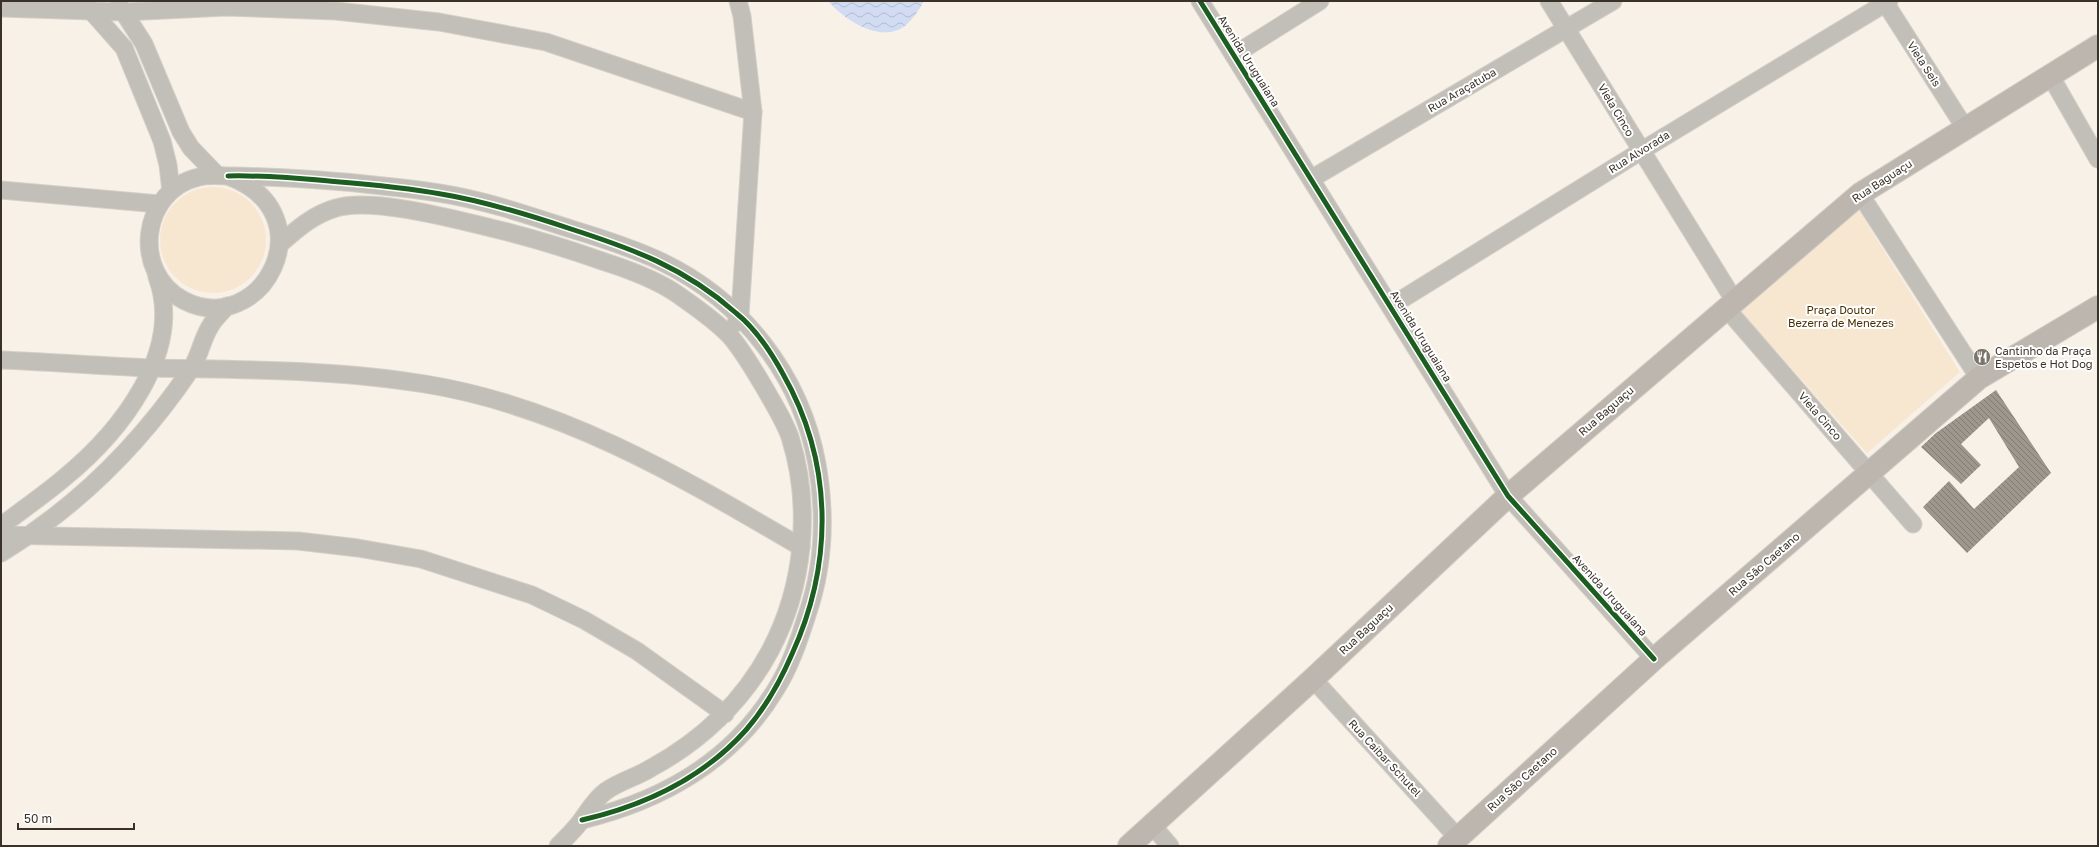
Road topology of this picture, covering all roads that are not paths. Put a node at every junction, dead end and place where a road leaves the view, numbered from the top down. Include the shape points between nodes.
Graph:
1 (738, 1) edge
2 (1200, 1) edge
3 (1320, 1) edge
4 (1549, 1) edge
5 (1613, 1) edge
6 (1886, 2) edge
7 (87, 6) edge
8 (120, 7) edge
9 (1, 8) edge
10 (1567, 29) junction
11 (2098, 46) edge
12 (1234, 55) junction
13 (2050, 75) junction
14 (753, 112) junction
15 (1965, 128) junction
16 (1641, 151) junction
17 (2098, 159) edge
18 (222, 175) junction
19 (1311, 179) junction
20 (1, 190) edge
21 (171, 191) junction
22 (1860, 194) junction
23 (159, 204) junction
24 (280, 244) junction
25 (154, 270) junction
26 (1730, 304) junction
27 (227, 306) junction
28 (1391, 306) junction
29 (2098, 307) edge
30 (740, 315) junction
31 (729, 336) junction
32 (1, 360) edge
33 (153, 368) junction
34 (192, 368) junction
35 (1979, 378) junction
36 (1868, 473) junction
37 (1508, 496) junction
38 (1914, 524) dead end
39 (1, 526) edge
40 (1, 535) edge
41 (32, 535) junction
42 (801, 547) junction
43 (1, 554) edge
44 (790, 601) junction
45 (810, 607) junction
46 (1654, 659) junction
47 (1313, 679) junction
48 (725, 714) junction
49 (696, 739) junction
50 (714, 760) junction
51 (582, 820) junction
52 (1152, 825) junction
53 (1454, 842) edge
54 (558, 846) edge
55 (1128, 846) edge
56 (1170, 846) edge

1 - 14 street
2 - 12 street, Avenida Uruguaiana
3 - 12 street
4 - 10 street, Viela Cinco
5 - 10 street, Rua Araçatuba
6 - 15 street, Viela Seis
6 - 16 street, Rua Alvorada
7 - 8 street
7 - 9 street
7 - 21 street via 124,48 162,140
8 - 14 street via 336,11 439,22 546,42
8 - 18 street via 144,44 181,132 191,148
10 - 16 street, Viela Cinco
10 - 19 street, Rua Araçatuba
11 - 13 main road, Rua Baguaçu
12 - 19 street, Avenida Uruguaiana
13 - 15 main road, Rua Baguaçu
13 - 17 street
14 - 30 street
15 - 22 main road, Rua Baguaçu
16 - 26 street, Viela Cinco
16 - 28 street, Rua Alvorada
18 - 21 street via 200,176
18 - 24 street via 245,182 268,203 278,226
18 - 30 street via 364,184 442,194 516,211 660,261 701,284
19 - 28 street, Avenida Uruguaiana
20 - 23 street
21 - 23 street
22 - 26 main road, Rua Baguaçu
22 - 35 street
23 - 25 street via 149,225 148,248
24 - 27 street via 275,266 264,284 247,298
24 - 31 street via 306,222 338,207 359,204 445,217 552,245 645,276 676,293
25 - 27 street via 166,288 184,301 205,307
25 - 33 street via 161,290 164,313 163,336
26 - 36 street, Viela Cinco
26 - 37 main road, Rua Baguaçu
27 - 34 street via 211,325
28 - 37 street, Avenida Uruguaiana
29 - 35 main road, Rua São Caetano
30 - 31 street
30 - 45 street via 771,352 796,397 813,444 822,494 822,545
31 - 42 street via 752,367 789,436 798,472 802,510
32 - 33 street
33 - 34 street
33 - 39 street via 118,423 92,452 64,478
34 - 41 street via 125,454
34 - 42 street via 354,375 426,384 494,400 560,422 625,449 690,482
35 - 36 main road, Rua São Caetano
36 - 38 street, Viela Cinco
36 - 46 main road, Rua São Caetano
37 - 46 street, Avenida Uruguaiana
37 - 47 main road, Rua Baguaçu
40 - 41 street
41 - 43 street
41 - 48 street via 298,541 421,559 532,595 584,620 637,651
42 - 44 street
44 - 45 street
44 - 48 street via 770,651 751,682
45 - 50 street via 798,643 777,689 746,730
46 - 53 main road, Rua São Caetano
47 - 52 main road, Rua Baguaçu
47 - 53 street, Rua Caibar Schutel
48 - 49 street
49 - 50 street
49 - 51 street via 649,770 607,790 596,799
50 - 51 street via 665,792 619,811
51 - 54 street
52 - 55 main road, Rua Baguaçu
52 - 56 street

